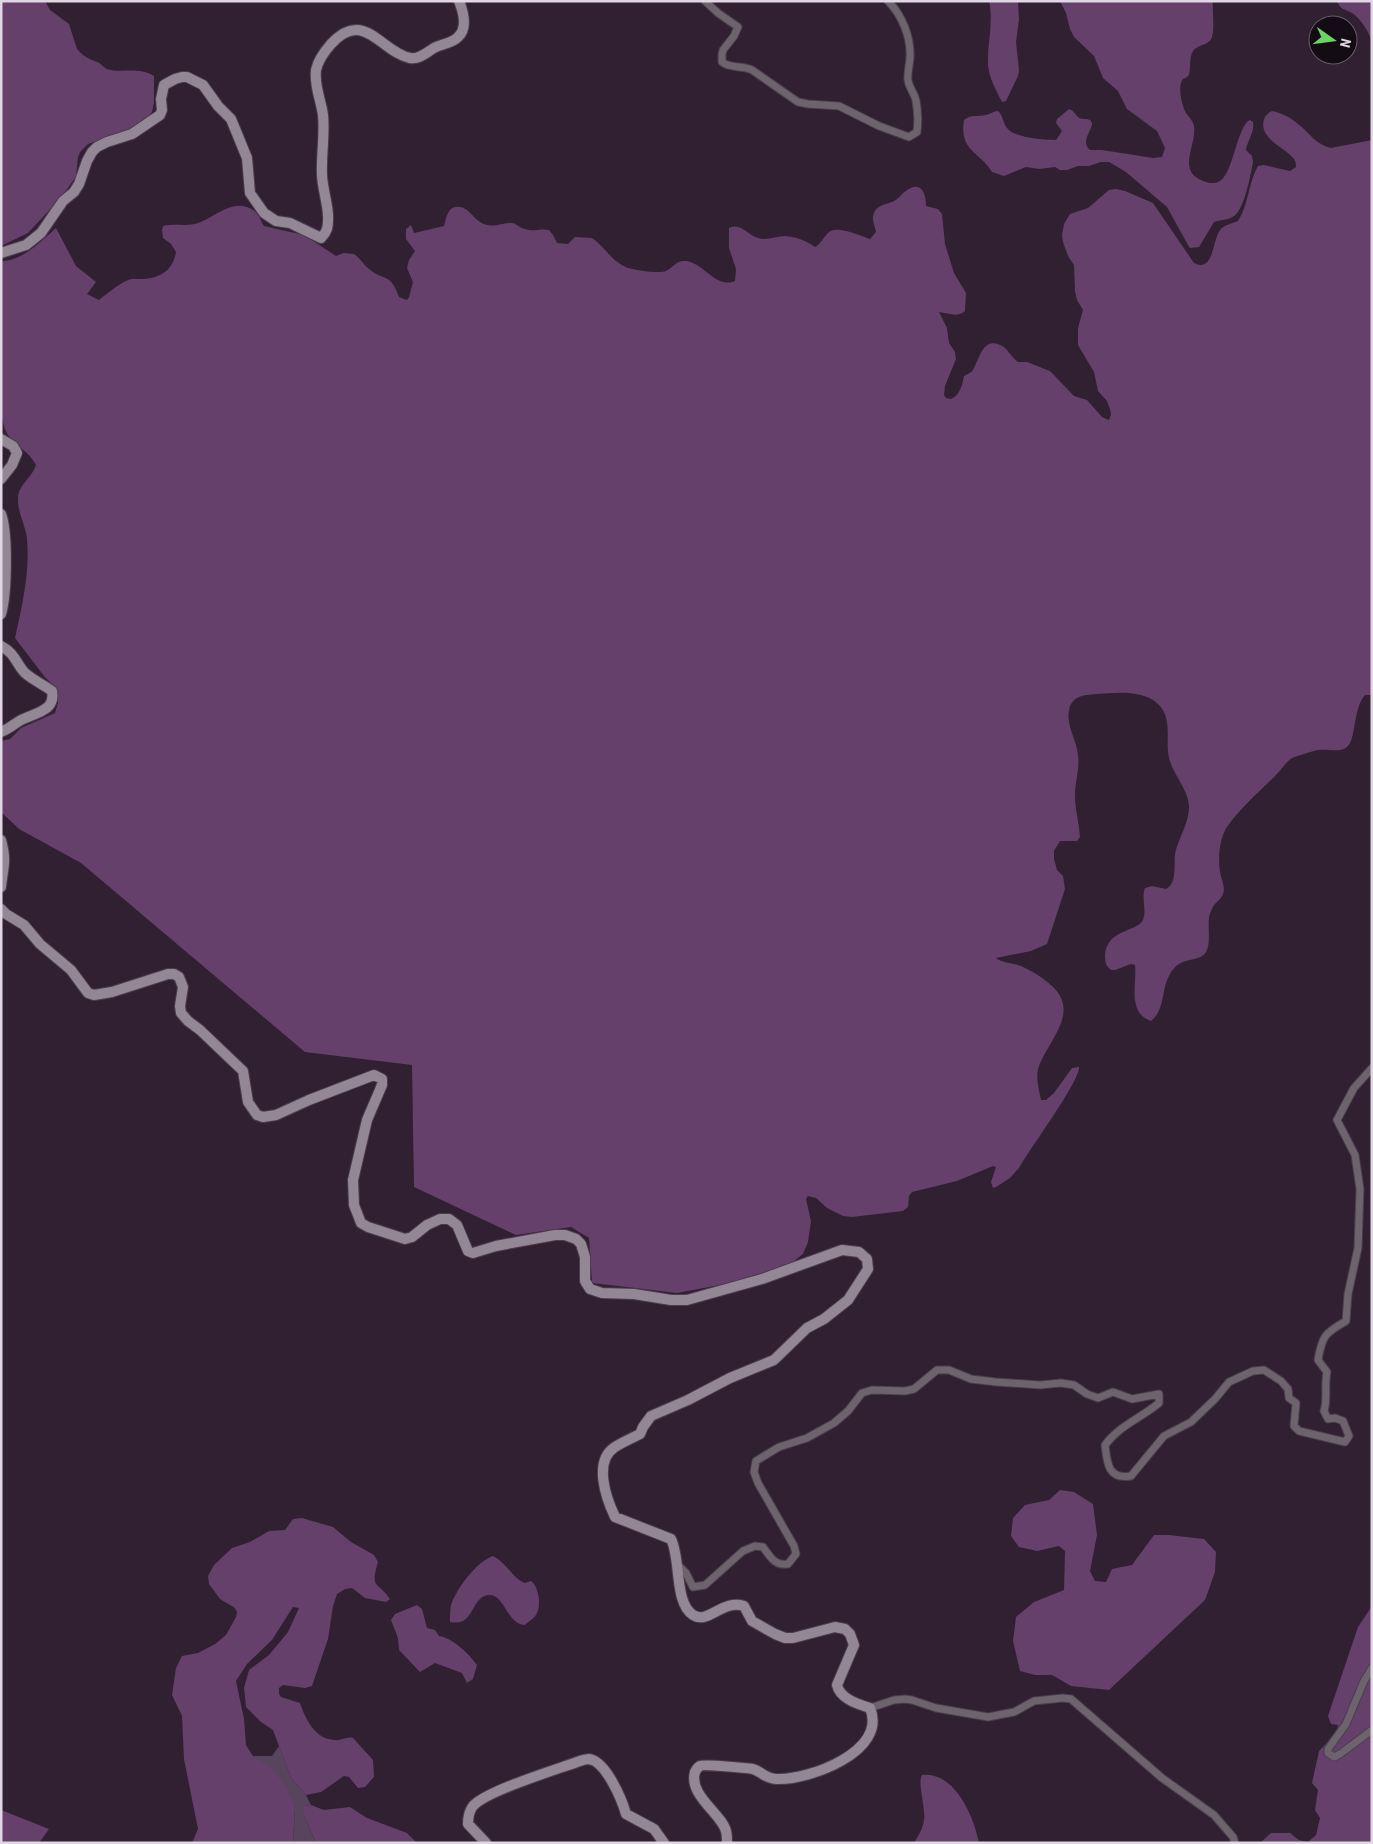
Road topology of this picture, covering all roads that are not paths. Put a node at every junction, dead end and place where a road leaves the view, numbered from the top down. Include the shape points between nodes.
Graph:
1 (459, 1) edge
2 (705, 1) edge
3 (888, 1) edge
4 (1, 253) edge
5 (1, 439) edge
6 (1, 479) edge
7 (1, 514) edge
8 (1, 614) edge
9 (1, 646) edge
10 (1, 732) edge
11 (1, 840) edge
12 (1, 887) edge
13 (1, 909) edge
14 (1372, 1068) edge
15 (676, 1563) junction
16 (1372, 1668) edge
17 (870, 1708) junction
18 (1372, 1730) edge
19 (486, 1843) edge
20 (664, 1843) edge
21 (727, 1843) edge
22 (1234, 1843) edge

1 - 4 main road via 463,24 458,38 417,58 402,55 368,32 354,31 342,34 321,58 316,81 323,116 322,176 327,213 327,229 321,238 296,225 276,221 264,213 250,193 247,158 231,119 203,85 182,77 164,85 160,115 132,134 107,142 92,152 74,192 63,201 40,233 26,245
2 - 3 street via 738,27 722,54 722,62 727,66 752,70 798,102 839,106 909,137 917,132 918,125 916,101 908,78 910,43 895,8
5 - 6 main road via 13,446 17,453
7 - 8 main road via 6,572
9 - 10 main road via 10,651 28,676 53,694 48,708
11 - 12 main road via 5,867
13 - 15 main road via 33,933 40,944 71,970 88,993 112,992 168,974 179,977 183,987 181,1012 243,1071 248,1102 258,1115 276,1115 374,1075 382,1079 366,1120 353,1180 356,1213 361,1223 368,1227 405,1239 440,1219 449,1219 457,1225 468,1251 473,1253 555,1235 565,1236 582,1244 585,1281 590,1289 671,1300 687,1300 762,1279 842,1250 859,1252 867,1259 868,1270 848,1300 807,1328 774,1360 651,1416 640,1434 607,1454 603,1477 615,1517 672,1539
14 - 15 street via 1354,1088 1337,1120 1355,1155 1360,1189 1358,1248 1346,1321 1328,1331 1320,1344 1318,1360 1327,1372 1324,1412 1328,1419 1343,1421 1349,1436 1345,1442 1299,1431 1294,1426 1296,1402 1289,1398 1288,1389 1270,1373 1253,1370 1230,1382 1191,1422 1164,1436 1131,1476 1122,1478 1109,1466 1105,1445 1123,1426 1159,1403 1159,1394 1132,1398 1113,1392 1098,1398 1074,1385 996,1382 938,1370 914,1389 862,1393 834,1423 807,1438 779,1447 756,1461 754,1472 758,1483 794,1546 796,1554 788,1564 776,1563 763,1547 755,1546 743,1551 704,1585 693,1587
15 - 17 main road via 686,1607 698,1618 737,1604 744,1606 752,1621 785,1638 835,1627 845,1629 854,1646 838,1690
16 - 18 street via 1328,1754 1334,1757 1340,1754
17 - 21 main road via 872,1726 863,1744 844,1760 824,1769 776,1780 752,1769 699,1766 694,1777 698,1793 726,1830
17 - 22 street via 894,1700 912,1700 936,1708 988,1717 1014,1712 1034,1701 1071,1699 1162,1778 1214,1814 1233,1837
19 - 20 main road via 468,1824 468,1814 474,1806 488,1796 588,1759 600,1766 621,1796 626,1814 654,1829

